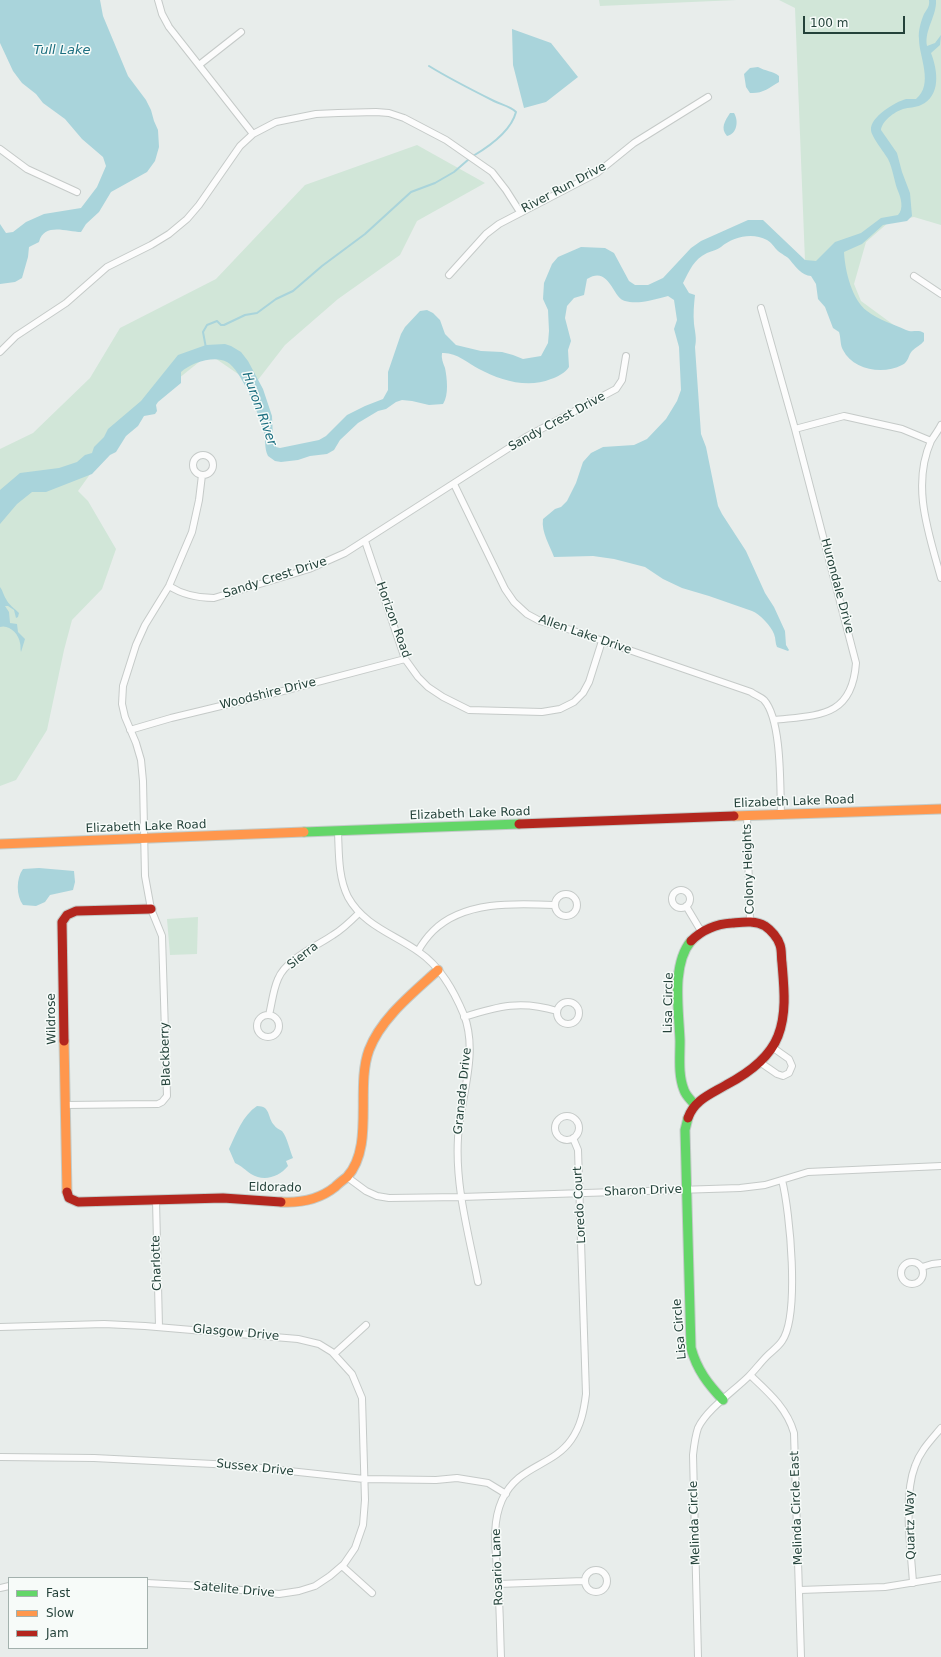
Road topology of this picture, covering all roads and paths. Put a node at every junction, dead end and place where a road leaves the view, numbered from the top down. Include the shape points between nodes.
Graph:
1 (158, 0) edge
2 (240, 32) dead end
3 (199, 65) junction
4 (708, 97) dead end
5 (253, 134) junction
6 (0, 149) edge
7 (77, 192) dead end
8 (520, 212) junction
9 (449, 275) dead end
10 (914, 276) dead end
11 (941, 294) edge
12 (761, 308) dead end
13 (0, 352) edge
14 (626, 356) dead end
15 (941, 425) edge
16 (795, 429) junction
17 (931, 441) junction
18 (202, 475) dead end
19 (454, 484) junction
20 (365, 541) junction
21 (941, 578) edge
22 (169, 586) junction
23 (602, 641) junction
24 (406, 659) junction
25 (774, 720) junction
26 (130, 730) junction
27 (941, 809) edge
28 (781, 814) junction
29 (747, 815) junction
30 (338, 832) junction
31 (143, 839) junction
32 (0, 844) edge
33 (554, 904) dead end
34 (686, 906) dead end
35 (151, 909) junction
36 (359, 913) junction
37 (750, 922) junction
38 (701, 931) junction
39 (418, 951) junction
40 (438, 970) junction
41 (557, 1012) dead end
42 (269, 1015) dead end
43 (464, 1017) junction
44 (772, 1047) junction
45 (761, 1063) junction
46 (695, 1104) junction
47 (65, 1105) junction
48 (573, 1138) dead end
49 (941, 1166) edge
50 (347, 1177) junction
51 (782, 1180) junction
52 (686, 1190) junction
53 (580, 1193) junction
54 (461, 1197) junction
55 (156, 1200) junction
56 (78, 1202) joint
57 (941, 1263) edge
58 (922, 1267) dead end
59 (583, 1274) joint
60 (478, 1282) dead end
61 (366, 1324) dead end
62 (0, 1327) edge
63 (159, 1327) junction
64 (334, 1354) junction
65 (750, 1375) junction
66 (723, 1400) junction
67 (941, 1428) edge
68 (0, 1457) edge
69 (364, 1479) junction
70 (506, 1494) junction
71 (342, 1566) junction
72 (941, 1578) edge
73 (584, 1581) dead end
74 (913, 1583) junction
75 (148, 1584) edge
76 (498, 1584) junction
77 (800, 1590) junction
78 (372, 1593) dead end
79 (501, 1657) edge
80 (698, 1657) edge
81 (801, 1657) edge

1 - 3 street via 169,27
2 - 3 street
3 - 5 street
4 - 8 street, River Run Drive via 634,143 597,173
5 - 8 street via 276,122 316,114 389,113 446,140 492,172
5 - 13 street via 236,152 200,205 187,219 151,245 107,267 66,303 16,336
6 - 7 street via 27,169
8 - 9 street, River Run Drive via 486,234
10 - 11 street
12 - 16 street, Hurondale Drive
14 - 19 street, Sandy Crest Drive via 622,380 616,389 526,437
15 - 17 street
16 - 17 street via 844,416 895,428
16 - 25 street, Hurondale Drive via 856,663 855,676 850,688 842,703 834,709 816,716
17 - 21 street via 923,475 922,499 924,517
18 - 22 street via 192,532
19 - 20 street, Sandy Crest Drive
19 - 23 street, Allen Lake Drive via 514,602 527,614 540,621
20 - 22 street, Sandy Crest Drive via 309,569 214,598 181,593
20 - 24 street, Horizon Road
22 - 26 street via 145,625 123,686 122,704
23 - 24 street, Horizon Road via 583,693 574,702 560,709 542,712 469,710 428,686 418,677
23 - 25 street, Allen Lake Drive via 751,692 763,700
24 - 26 street, Woodshire Drive
25 - 28 street
26 - 31 street via 141,760
27 - 28 street, Elizabeth Lake Road
28 - 29 street, Elizabeth Lake Road
29 - 30 street, Elizabeth Lake Road
29 - 37 street, Colony Heights
30 - 31 street, Elizabeth Lake Road
30 - 36 street, Granada Drive via 341,878 348,896
31 - 32 street, Elizabeth Lake Road
31 - 35 street via 145,876
33 - 39 street via 506,905 464,912 449,918 433,930
34 - 38 street
35 - 47 street, Wildrose via 65,912 62,922
35 - 47 street, Blackberry via 162,936 167,1096 158,1104
36 - 39 street, Granada Drive via 372,924
36 - 42 street, Sierra via 349,924 288,965 278,978
37 - 38 street via 728,923
37 - 44 street via 766,926 780,945 783,1016
38 - 46 street, Lisa Circle via 686,949 682,958 680,978 682,1081 684,1090
39 - 40 street, Granada Drive
40 - 43 street, Granada Drive via 452,988
40 - 50 street, Eldorado via 388,1020 370,1048 362,1078 361,1149
41 - 43 street via 526,1005 507,1005
43 - 54 street, Granada Drive via 469,1034 469,1060 458,1139
44 - 45 street
44 - 45 street via 789,1059 792,1066 789,1073 783,1076 777,1074
45 - 46 street via 744,1076
46 - 52 street, Lisa Circle via 685,1130
47 - 56 street, Wildrose via 67,1201
48 - 53 street, Loredo Court via 578,1150
49 - 51 street, Sharon Drive via 808,1172
50 - 54 street, Sharon Drive via 377,1196
50 - 55 street, Eldorado via 324,1194 304,1201 224,1198
51 - 52 street, Sharon Drive via 751,1188
51 - 65 street via 787,1201 791,1312 788,1329 781,1342
52 - 53 street, Sharon Drive
52 - 66 street, Lisa Circle via 691,1348 701,1375
53 - 54 street, Sharon Drive
53 - 59 street, Loredo Court
54 - 60 street, Granada Drive
55 - 56 street, Eldorado
55 - 63 street, Charlotte
57 - 58 street
59 - 70 street, Rosario Lane via 586,1394 584,1412 571,1440 560,1452 515,1480
61 - 64 street
62 - 63 street, Glasgow Drive via 104,1324
63 - 64 street, Glasgow Drive via 298,1339 319,1344
64 - 69 street, Glasgow Drive via 352,1374 362,1398
65 - 66 street, Melinda Circle
65 - 77 street, Melinda Circle East via 782,1407 791,1421 794,1433
66 - 80 street, Melinda Circle via 699,1428 693,1455
67 - 74 street, Quartz Way via 923,1450 915,1465 910,1484
68 - 69 street, Sussex Drive via 94,1458 233,1465
69 - 70 street, Sussex Drive via 457,1478 488,1483
69 - 71 street, Satelite Drive via 363,1525 355,1548
70 - 76 street, Rosario Lane via 495,1528
71 - 75 street, Satelite Drive via 314,1586 280,1594 203,1586
71 - 78 street
72 - 74 street
73 - 76 street
74 - 77 street
76 - 79 street, Rosario Lane
77 - 81 street, Melinda Circle East

